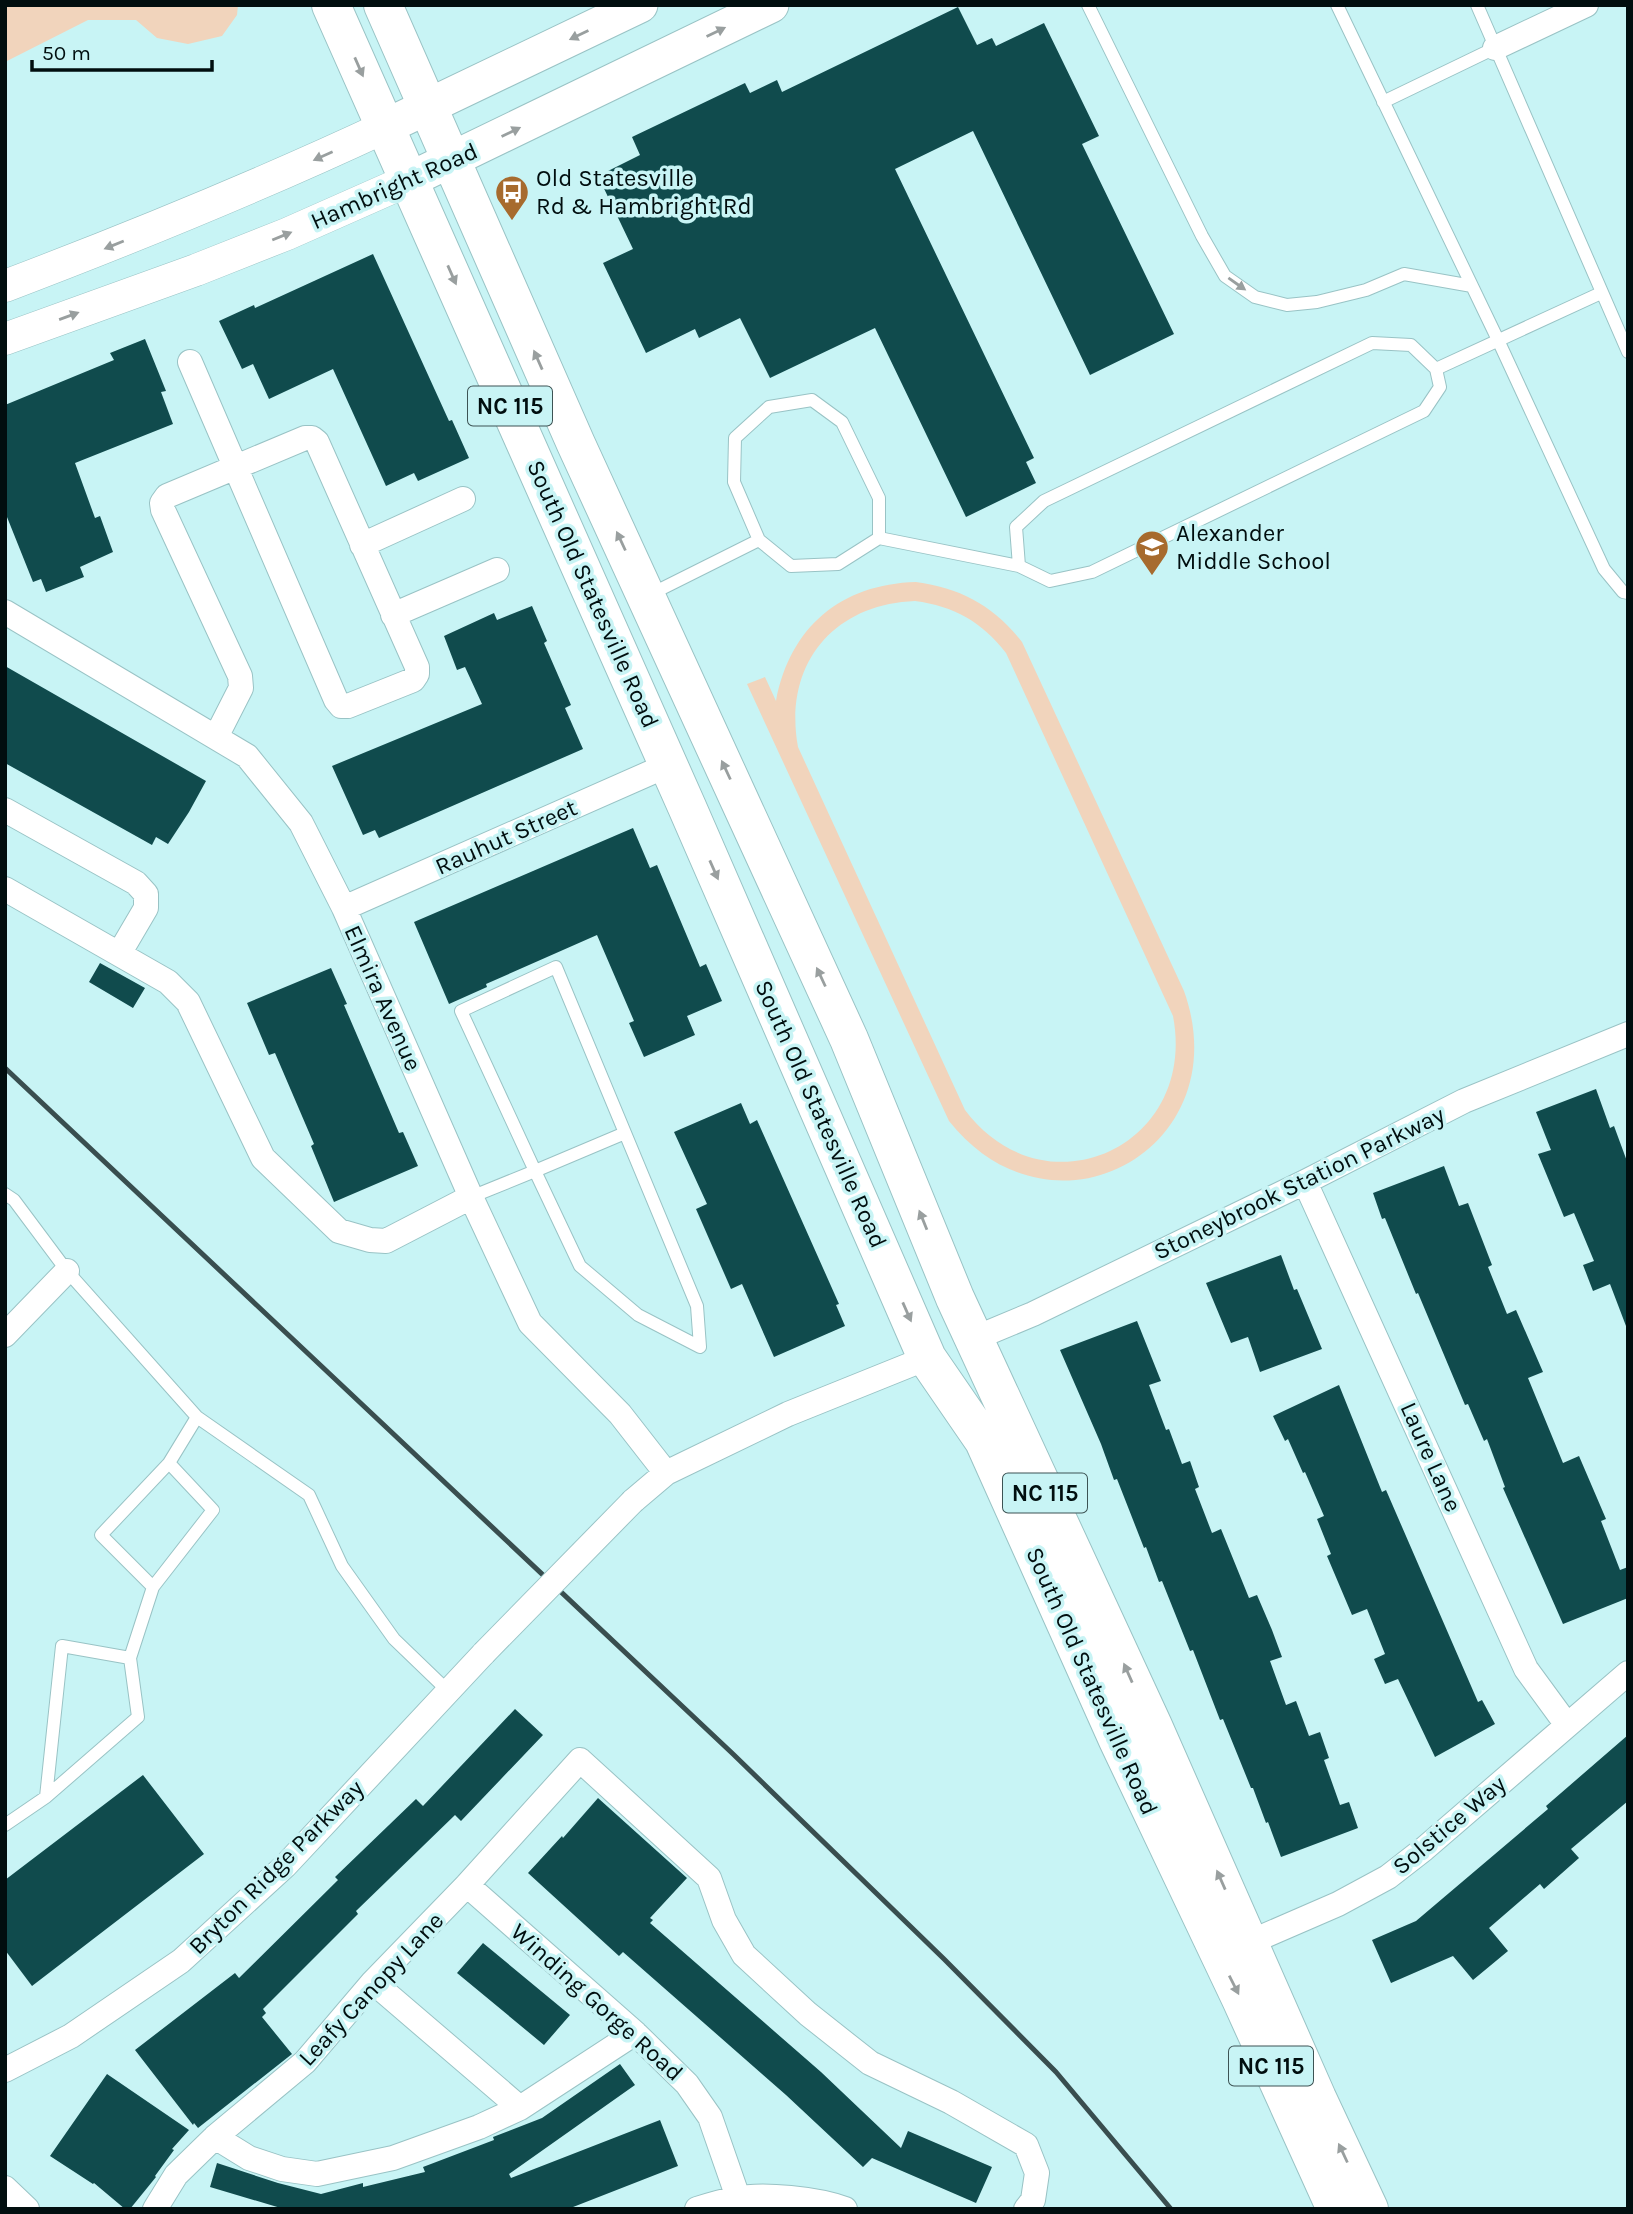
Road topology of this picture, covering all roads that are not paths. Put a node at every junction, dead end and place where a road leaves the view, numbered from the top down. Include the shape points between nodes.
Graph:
1 (331, 5) edge
2 (383, 5) edge
3 (640, 5) edge
4 (771, 5) edge
5 (1088, 5) edge
6 (1337, 5) edge
7 (1477, 5) edge
8 (1586, 5) edge
9 (1495, 48) junction
10 (1383, 102) junction
11 (427, 107) junction
12 (385, 127) junction
13 (450, 162) junction
14 (409, 180) junction
15 (5, 286) edge
16 (1472, 286) junction
17 (1601, 293) junction
18 (5, 339) edge
19 (1498, 341) junction
20 (1628, 352) edge
21 (190, 362) dead end
22 (1436, 369) junction
23 (234, 467) junction
24 (463, 499) dead end
25 (879, 538) junction
26 (758, 540) junction
27 (362, 545) junction
28 (1019, 566) junction
29 (497, 570) dead end
30 (1628, 593) edge
31 (646, 597) junction
32 (5, 612) edge
33 (393, 615) junction
34 (216, 737) junction
35 (668, 765) junction
36 (5, 810) edge
37 (5, 889) edge
38 (344, 908) junction
39 (119, 954) junction
40 (1628, 1034) edge
41 (625, 1133) junction
42 (830, 1134) junction
43 (535, 1171) junction
44 (1305, 1182) junction
45 (5, 1194) edge
46 (471, 1197) junction
47 (67, 1271) junction
48 (5, 1335) edge
49 (973, 1339) junction
50 (927, 1358) junction
51 (197, 1418) junction
52 (169, 1463) junction
53 (666, 1473) junction
54 (153, 1587) junction
55 (1107, 1626) junction
56 (130, 1658) junction
57 (1628, 1672) edge
58 (449, 1691) junction
59 (1567, 1725) junction
60 (46, 1797) junction
61 (5, 1825) edge
62 (467, 1885) junction
63 (1248, 1943) junction
64 (373, 1982) junction
65 (635, 2033) junction
66 (5, 2070) edge
67 (520, 2108) junction
68 (215, 2137) junction
69 (5, 2188) edge
70 (739, 2203) edge
71 (27, 2209) edge
72 (155, 2209) edge
73 (697, 2209) edge
74 (845, 2209) edge
75 (1026, 2209) edge
76 (1336, 2209) edge
77 (1370, 2209) edge

1 -> 12 main road, South Old Statesville Road / NC 115
2 - 11 main road, South Old Statesville Road / NC 115
3 -> 11 main road
13 -> 4 main road, Hambright Road
5 -> 16 lane via 1225,276 1255,297 1287,305 1366,290 1404,274
6 - 10 lane
7 - 9 lane
8 - 9 street
9 - 10 lane
9 - 17 lane
10 - 16 lane
11 - 12 main road
11 - 13 main road, South Old Statesville Road / NC 115
12 - 14 main road, South Old Statesville Road / NC 115
12 -> 15 street via 125,240
13 - 14 main road, Hambright Road
31 -> 13 main road, South Old Statesville Road / NC 115
18 -> 14 street, Hambright Road via 222,260
14 -> 35 main road, South Old Statesville Road / NC 115
16 - 19 lane
17 - 19 lane
17 - 20 lane
19 - 22 lane
19 - 30 lane via 1604,569
21 - 23 street
22 - 28 lane via 1440,387 1424,411 1092,572 1050,581
22 - 28 lane via 1411,345 1373,343 1044,501 1016,527
23 - 27 street via 312,438
23 - 33 street via 341,706 413,680 417,674
23 - 34 street via 167,496 162,503 240,676 241,688
24 - 27 street
25 - 26 lane via 838,564 791,566
25 - 26 lane via 879,498 842,422 812,400 769,407 735,438 734,482
25 - 28 lane
26 - 31 lane
27 - 33 street
29 - 33 street
49 -> 31 main road, South Old Statesville Road / NC 115 via 849,1039
32 - 34 street, Elmira Avenue
34 - 38 street, Elmira Avenue via 247,756 301,823
35 - 38 street, Rauhut Street
35 -> 42 main road, South Old Statesville Road / NC 115
36 - 39 street via 136,883 146,894 146,908
37 - 39 street
38 - 46 street, Elmira Avenue
39 - 46 street via 168,982 188,1002 263,1158 339,1231 386,1241
40 - 44 street, Stoneybrook Station Parkway via 1464,1101
41 - 43 lane
41 - 43 lane via 556,967 461,1011
41 - 43 lane via 697,1306 699,1347 638,1315 580,1266
42 - 49 main road via 869,1168 939,1315 949,1329
42 -> 50 main road, South Old Statesville Road / NC 115
43 - 46 lane
44 - 49 street, Stoneybrook Station Parkway
44 - 59 street, Laure Lane via 1526,1670
45 - 47 lane
46 - 53 street, Elmira Avenue via 530,1323 620,1414
47 - 48 street
47 - 51 lane
49 - 55 main road, South Old Statesville Road / NC 115
50 - 53 street, Bryton Ridge Parkway via 788,1414
50 - 55 main road via 942,1357 964,1367 1047,1539
50 -> 76 main road, South Old Statesville Road / NC 115 via 984,1441
51 - 52 lane
51 - 58 lane via 309,1495 342,1566 394,1639
52 - 54 lane via 213,1510
52 - 54 lane via 101,1535
53 - 58 street, Bryton Ridge Parkway, bridge via 633,1501
54 - 56 lane
63 -> 55 main road, South Old Statesville Road / NC 115
56 - 60 lane via 138,1717
56 - 60 lane via 62,1646
57 - 59 street, Solstice Way
58 - 66 street, Bryton Ridge Parkway via 285,1866 181,1961 71,2036
59 - 63 street, Solstice Way via 1388,1877
60 - 61 lane
62 - 64 street, Leafy Canopy Lane
62 - 65 street, Winding Gorge Road
62 - 75 street, Leafy Canopy Lane via 580,1760 709,1878 724,1920 744,1955 808,2014 870,2063 951,2102 1026,2146 1037,2173 1033,2200
77 -> 63 main road, South Old Statesville Road / NC 115
64 - 67 street
64 - 68 street, Leafy Canopy Lane via 305,2062
65 - 67 street
65 - 70 street, Winding Gorge Road via 687,2084 710,2117
67 - 68 street via 393,2158 317,2174 249,2158
68 - 72 street, Leafy Canopy Lane via 176,2175
69 - 71 street
70 - 73 street
70 - 74 street via 786,2197

